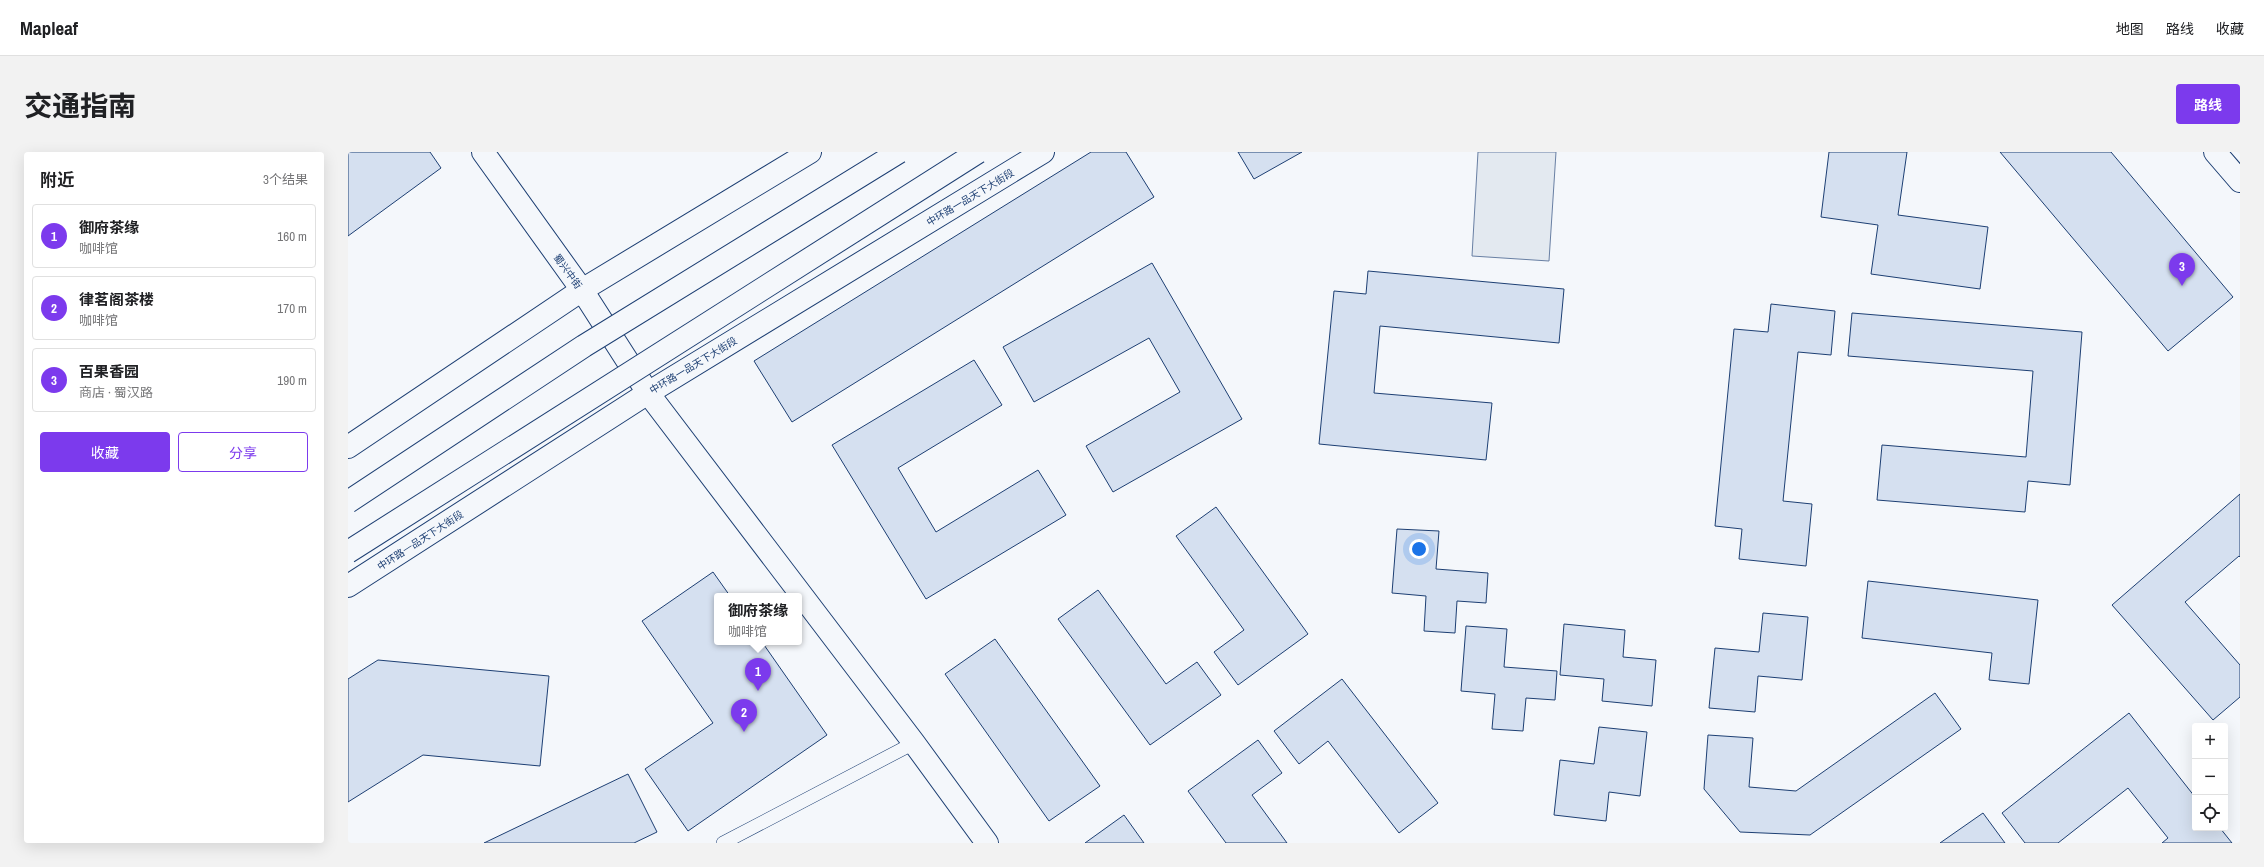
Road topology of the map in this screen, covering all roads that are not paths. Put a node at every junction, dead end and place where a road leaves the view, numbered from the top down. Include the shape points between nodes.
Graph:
1 (483, 152) edge
2 (810, 152) edge
3 (899, 152) edge
4 (978, 152) edge
5 (1043, 152) edge
6 (2215, 152) edge
7 (2240, 181) edge
8 (582, 290) junction
9 (648, 393) junction
10 (348, 447) edge
11 (348, 502) edge
12 (348, 552) edge
13 (348, 586) edge
14 (800, 593) edge
15 (802, 596) edge
16 (914, 743) junction
17 (723, 843) edge
18 (986, 843) edge

1 - 8 main road, 蜀兴中街
2 - 8 main road
3 - 11 main road, bridge via 584,346
4 - 12 main road, bridge
5 - 9 main road, 中环路一品天下大街段
6 - 7 main road
8 - 9 main road, 蜀兴中街
8 - 10 main road
9 - 13 main road, 中环路一品天下大街段
9 - 14 main road, 蜀兴中街
15 - 16 main road, 蜀兴中街
16 - 17 lane
16 - 18 main road, 蜀兴中街

